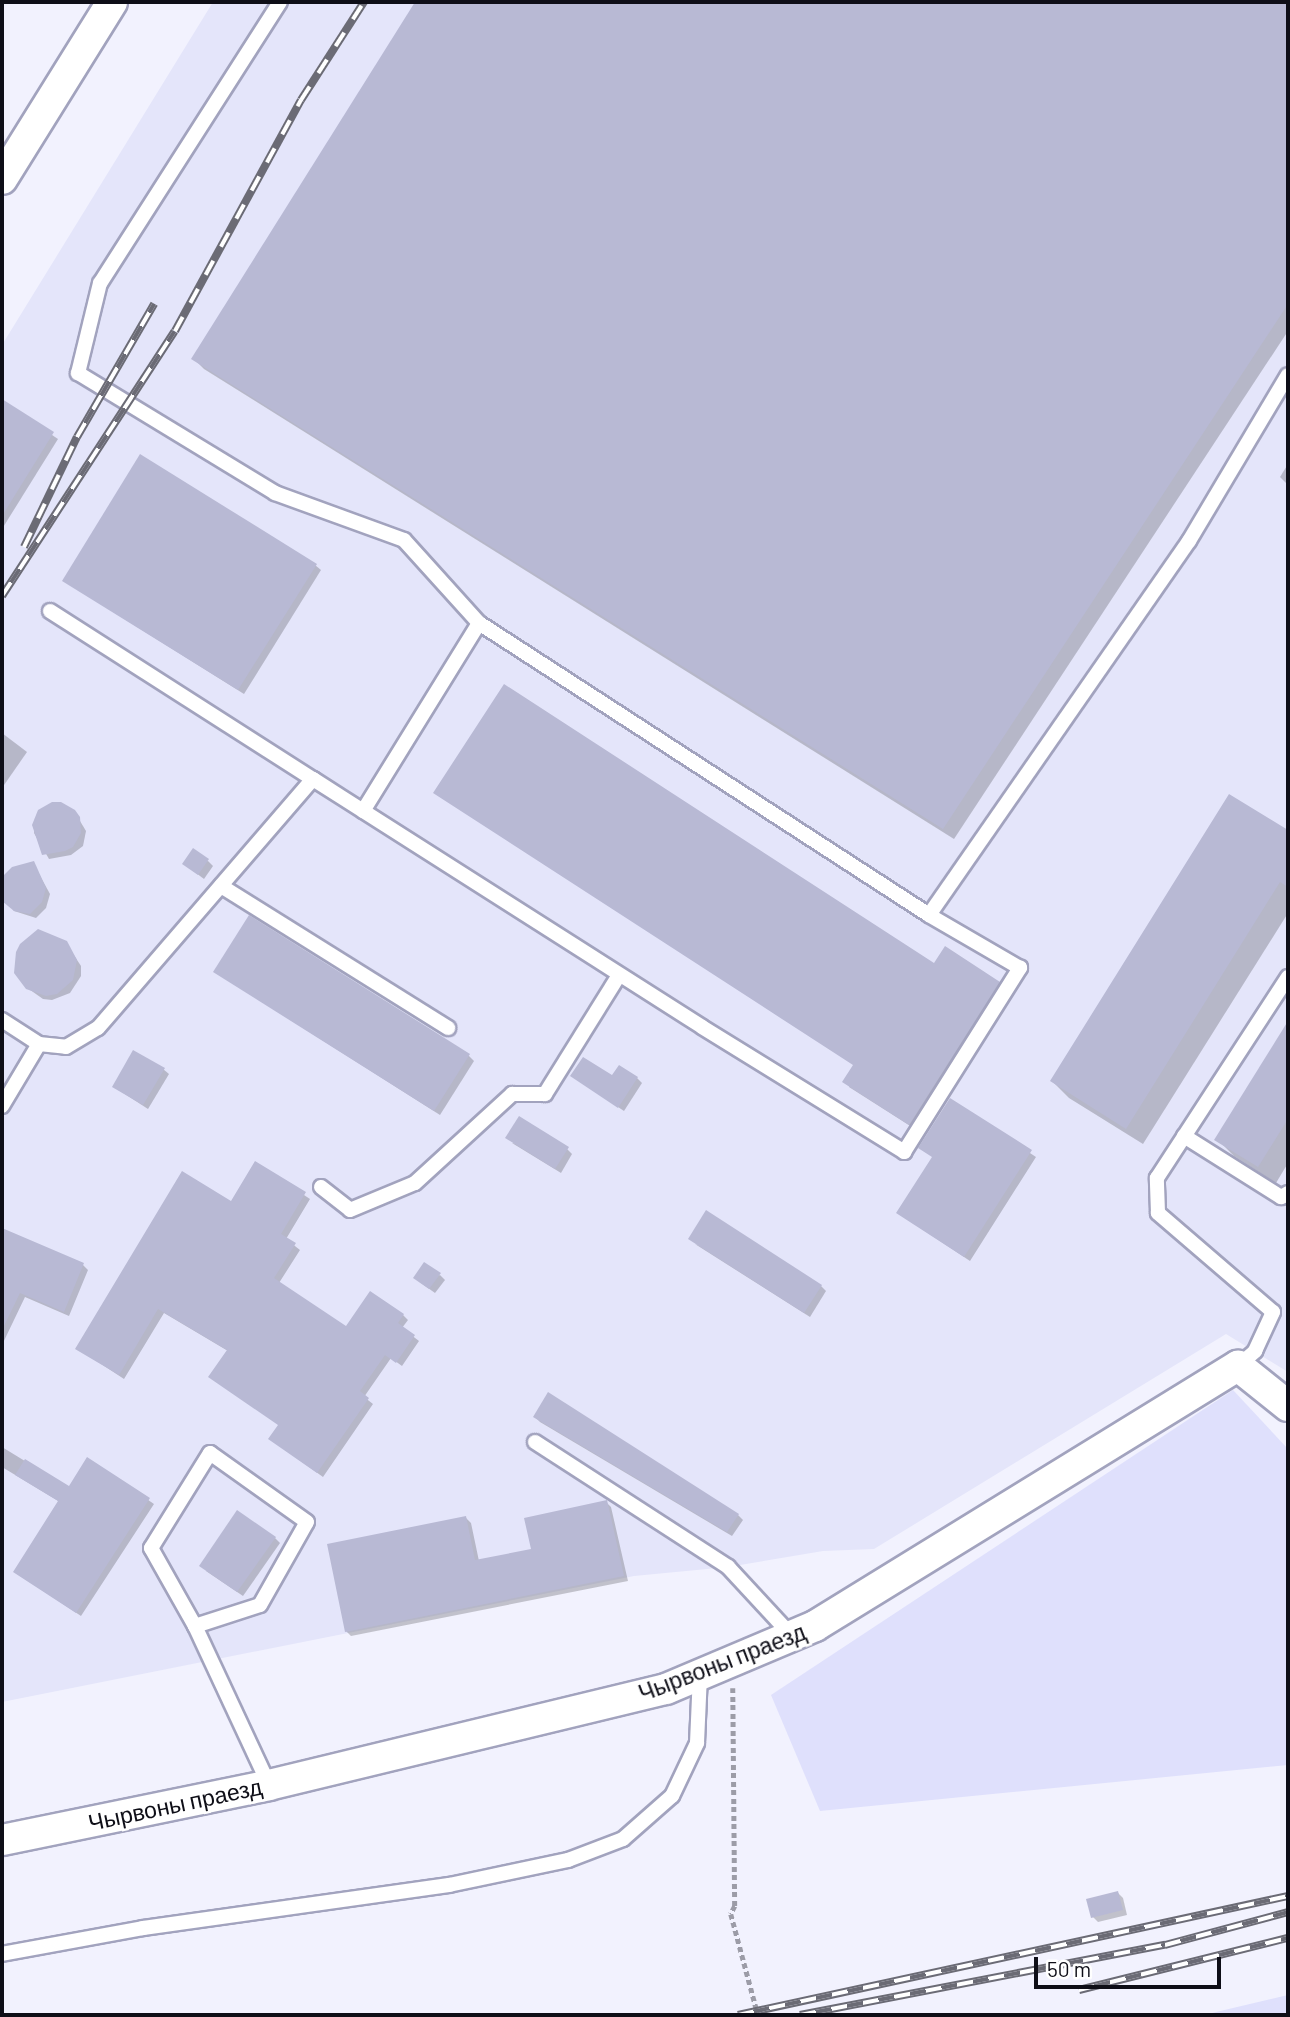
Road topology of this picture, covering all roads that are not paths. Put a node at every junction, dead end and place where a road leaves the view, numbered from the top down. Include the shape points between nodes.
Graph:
1 (112, 2) edge
2 (280, 2) edge
3 (2, 179) edge
4 (1288, 375) edge
5 (50, 611) dead end
6 (479, 623) junction
7 (313, 779) junction
8 (363, 811) junction
9 (221, 886) junction
10 (929, 915) junction
11 (619, 975) junction
12 (1288, 977) edge
13 (2, 1020) edge
14 (448, 1028) dead end
15 (40, 1044) junction
16 (2, 1106) edge
17 (1184, 1136) junction
18 (321, 1187) dead end
19 (1288, 1193) edge
20 (1238, 1366) junction
21 (1288, 1406) edge
22 (535, 1442) dead end
23 (195, 1626) junction
24 (792, 1636) junction
25 (700, 1674) junction
26 (269, 1785) junction
27 (2, 1840) edge
28 (2, 1954) edge

1 - 3 street
2 - 6 lane via 100,283 78,373 275,493 404,540
4 - 10 lane via 1189,541
5 - 7 lane
6 - 8 lane
6 - 10 lane
7 - 8 lane
7 - 9 lane
8 - 11 lane
9 - 14 lane
9 - 15 lane via 99,1028 66,1047
10 - 11 lane via 1020,968 904,1152
11 - 18 lane via 545,1094 513,1094 415,1183 350,1210
12 - 17 lane
13 - 15 lane
15 - 16 lane
17 - 19 lane via 1281,1197
17 - 20 lane via 1157,1178 1158,1213 1273,1312 1255,1351
20 - 21 street
20 - 24 street, Чырвоны праезд
22 - 24 lane via 728,1567
23 - 23 lane via 151,1548 210,1453 307,1521 260,1605
23 - 26 lane
24 - 25 street, Чырвоны праезд
25 - 26 street, Чырвоны праезд via 666,1689
25 - 28 lane via 697,1744 671,1796 623,1839 568,1860 449,1885 143,1927
26 - 27 street, Чырвоны праезд

